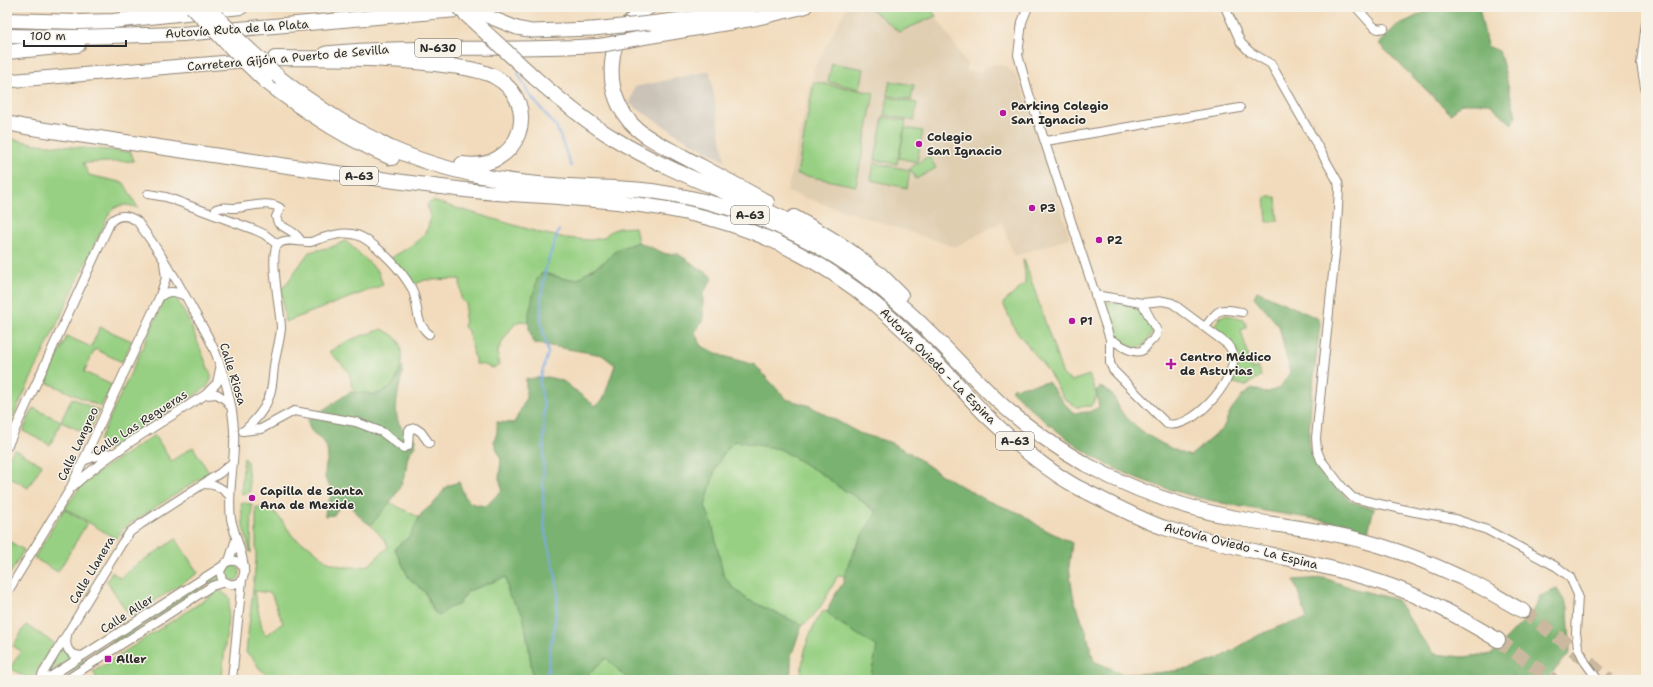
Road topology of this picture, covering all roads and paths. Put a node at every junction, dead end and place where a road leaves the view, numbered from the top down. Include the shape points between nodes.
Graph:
1 (192, 7) edge
2 (208, 7) edge
3 (240, 7) edge
4 (458, 7) edge
5 (472, 7) edge
6 (491, 7) edge
7 (649, 7) edge
8 (781, 7) edge
9 (805, 7) edge
10 (1028, 7) edge
11 (1225, 7) edge
12 (1356, 7) edge
13 (7, 12) edge
14 (154, 16) junction
15 (7, 20) edge
16 (1646, 23) edge
17 (1384, 28) dead end
18 (182, 34) junction
19 (7, 36) edge
20 (7, 52) edge
21 (274, 58) junction
22 (7, 81) edge
23 (1646, 93) edge
24 (1240, 108) dead end
25 (7, 123) edge
26 (7, 130) edge
27 (374, 139) junction
28 (1046, 141) junction
29 (152, 146) junction
30 (148, 194) dead end
31 (568, 198) junction
32 (214, 215) junction
33 (302, 241) junction
34 (278, 245) junction
35 (162, 256) junction
36 (880, 274) junction
37 (1095, 295) junction
38 (186, 296) junction
39 (159, 298) junction
40 (1142, 303) junction
41 (1242, 312) dead end
42 (1205, 327) junction
43 (429, 334) dead end
44 (1110, 339) junction
45 (221, 367) junction
46 (205, 395) junction
47 (232, 408) junction
48 (246, 430) junction
49 (234, 431) junction
50 (93, 441) junction
51 (429, 442) dead end
52 (1056, 446) junction
53 (7, 447) edge
54 (120, 450) junction
55 (104, 455) junction
56 (83, 460) junction
57 (232, 463) junction
58 (201, 484) junction
59 (70, 489) junction
60 (230, 496) junction
61 (236, 539) junction
62 (229, 561) junction
63 (221, 567) junction
64 (243, 567) junction
65 (242, 580) junction
66 (228, 583) junction
67 (7, 593) edge
68 (241, 598) junction
69 (1523, 611) tunnel mouth
70 (68, 633) junction
71 (1498, 640) tunnel mouth
72 (82, 656) junction
73 (41, 680) edge
74 (45, 680) edge
75 (66, 680) edge
76 (232, 680) edge
77 (1598, 680) edge

1 - 31 highway, bridge via 265,81 327,125 362,145 410,166 471,183
2 - 27 highway, A-63, bridge via 241,42 311,103
3 - 14 highway, Autovía Ruta de la Plata
4 - 36 highway, bridge via 560,100 615,139 712,188 774,213 830,242
5 - 8 highway, bridge via 517,28 532,30 593,29
6 - 18 highway, Autovía Ruta de la Plata
7 - 36 highway via 620,35 612,60 613,89 631,122 651,139 822,232
9 - 21 highway, Carretera Gijón a Puerto de Sevilla / N-630, bridge via 754,19 602,45 561,48 360,50
10 - 28 street via 1022,22 1018,55
11 - 77 street via 1241,43 1250,52 1271,64 1338,182 1336,244 1316,438 1316,450 1321,460 1353,498 1455,519 1487,530 1557,567 1570,577 1578,595 1578,647
12 - 17 street via 1378,30
13 - 14 highway via 37,16
14 - 15 highway, Autovía Ruta de la Plata via 78,22
16 - 23 street via 1641,63
18 - 19 highway, Autovía Ruta de la Plata
18 - 20 highway
21 - 22 highway, Carretera Gijón a Puerto de Sevilla / N-630
21 - 27 highway via 419,62 483,72 502,82 514,95 520,110 520,127 514,144 501,157 482,165 448,162
24 - 28 street
25 - 29 highway, A-63
26 - 29 highway
27 - 52 highway, A-63 via 408,155 466,172 521,182 651,191 684,197 721,204 792,232 864,275 906,310 1003,406
28 - 37 street
29 - 31 highway, A-63 via 469,191
30 - 32 street via 166,196
31 - 71 highway, Autovía Oviedo - La Espina / A-63 via 683,211 752,232 790,248 842,279 876,305 912,337 987,416 1029,453 1075,486 1161,527 1356,575 1394,587 1457,616
32 - 33 street via 219,207 276,205 280,208 276,217 278,224 296,233
32 - 34 street via 264,234
33 - 34 street
33 - 43 street via 310,242 338,233 352,233 366,240 386,257 411,288 418,320
34 - 48 street via 275,257 281,326 271,391 261,413
35 - 38 street, Calle Riosa
35 - 39 street, Calle Langreo via 166,278
35 - 53 street, Calle Riosa via 137,221 130,216 114,218 110,222
36 - 52 highway via 974,370
37 - 40 street
37 - 44 street
38 - 39 street via 177,292 166,292
38 - 45 street, Calle Riosa
39 - 50 street, Calle Langreo
40 - 42 street via 1172,304
40 - 44 street via 1157,331 1152,340 1137,352
41 - 42 street via 1219,310
42 - 44 street via 1232,350 1232,368 1228,379 1197,415 1173,425 1163,421 1113,370 1110,363
45 - 46 street, Calle Las Regueras via 217,383
45 - 47 street, Calle Riosa
46 - 47 street, Calle Las Regueras via 217,394
46 - 54 street, Calle Las Regueras
47 - 49 street, Calle Riosa
48 - 49 street
48 - 51 street via 261,429 294,411 356,422 382,432 403,448 408,446 409,430 415,428
49 - 57 street, Calle Riosa
50 - 55 street
50 - 56 street, Calle Langreo
52 - 69 highway, A-63 via 1123,483 1163,499 1237,518 1360,540 1400,552 1463,578
54 - 55 street
54 - 59 street, Calle Las Regueras via 96,466
55 - 56 street
56 - 59 street, Calle Langreo
57 - 58 street, Calle Llanera
57 - 60 street, Calle Riosa
58 - 60 street via 221,487
58 - 70 street, Calle Llanera via 130,532
59 - 67 street, Calle Langreo
60 - 61 street, Calle Riosa via 231,518
61 - 62 street
61 - 64 street, Calle Riosa via 242,553
62 - 63 street
62 - 64 street via 237,561
63 - 66 street via 221,576
63 - 72 street, Calle Aller
64 - 65 street via 245,572
65 - 66 street via 238,584
65 - 68 street
66 - 68 street
66 - 75 street, Calle Aller via 212,586
68 - 76 street
70 - 72 street via 65,643 68,650 73,655
70 - 73 street, Calle Llanera
72 - 74 street, Calle Aller

